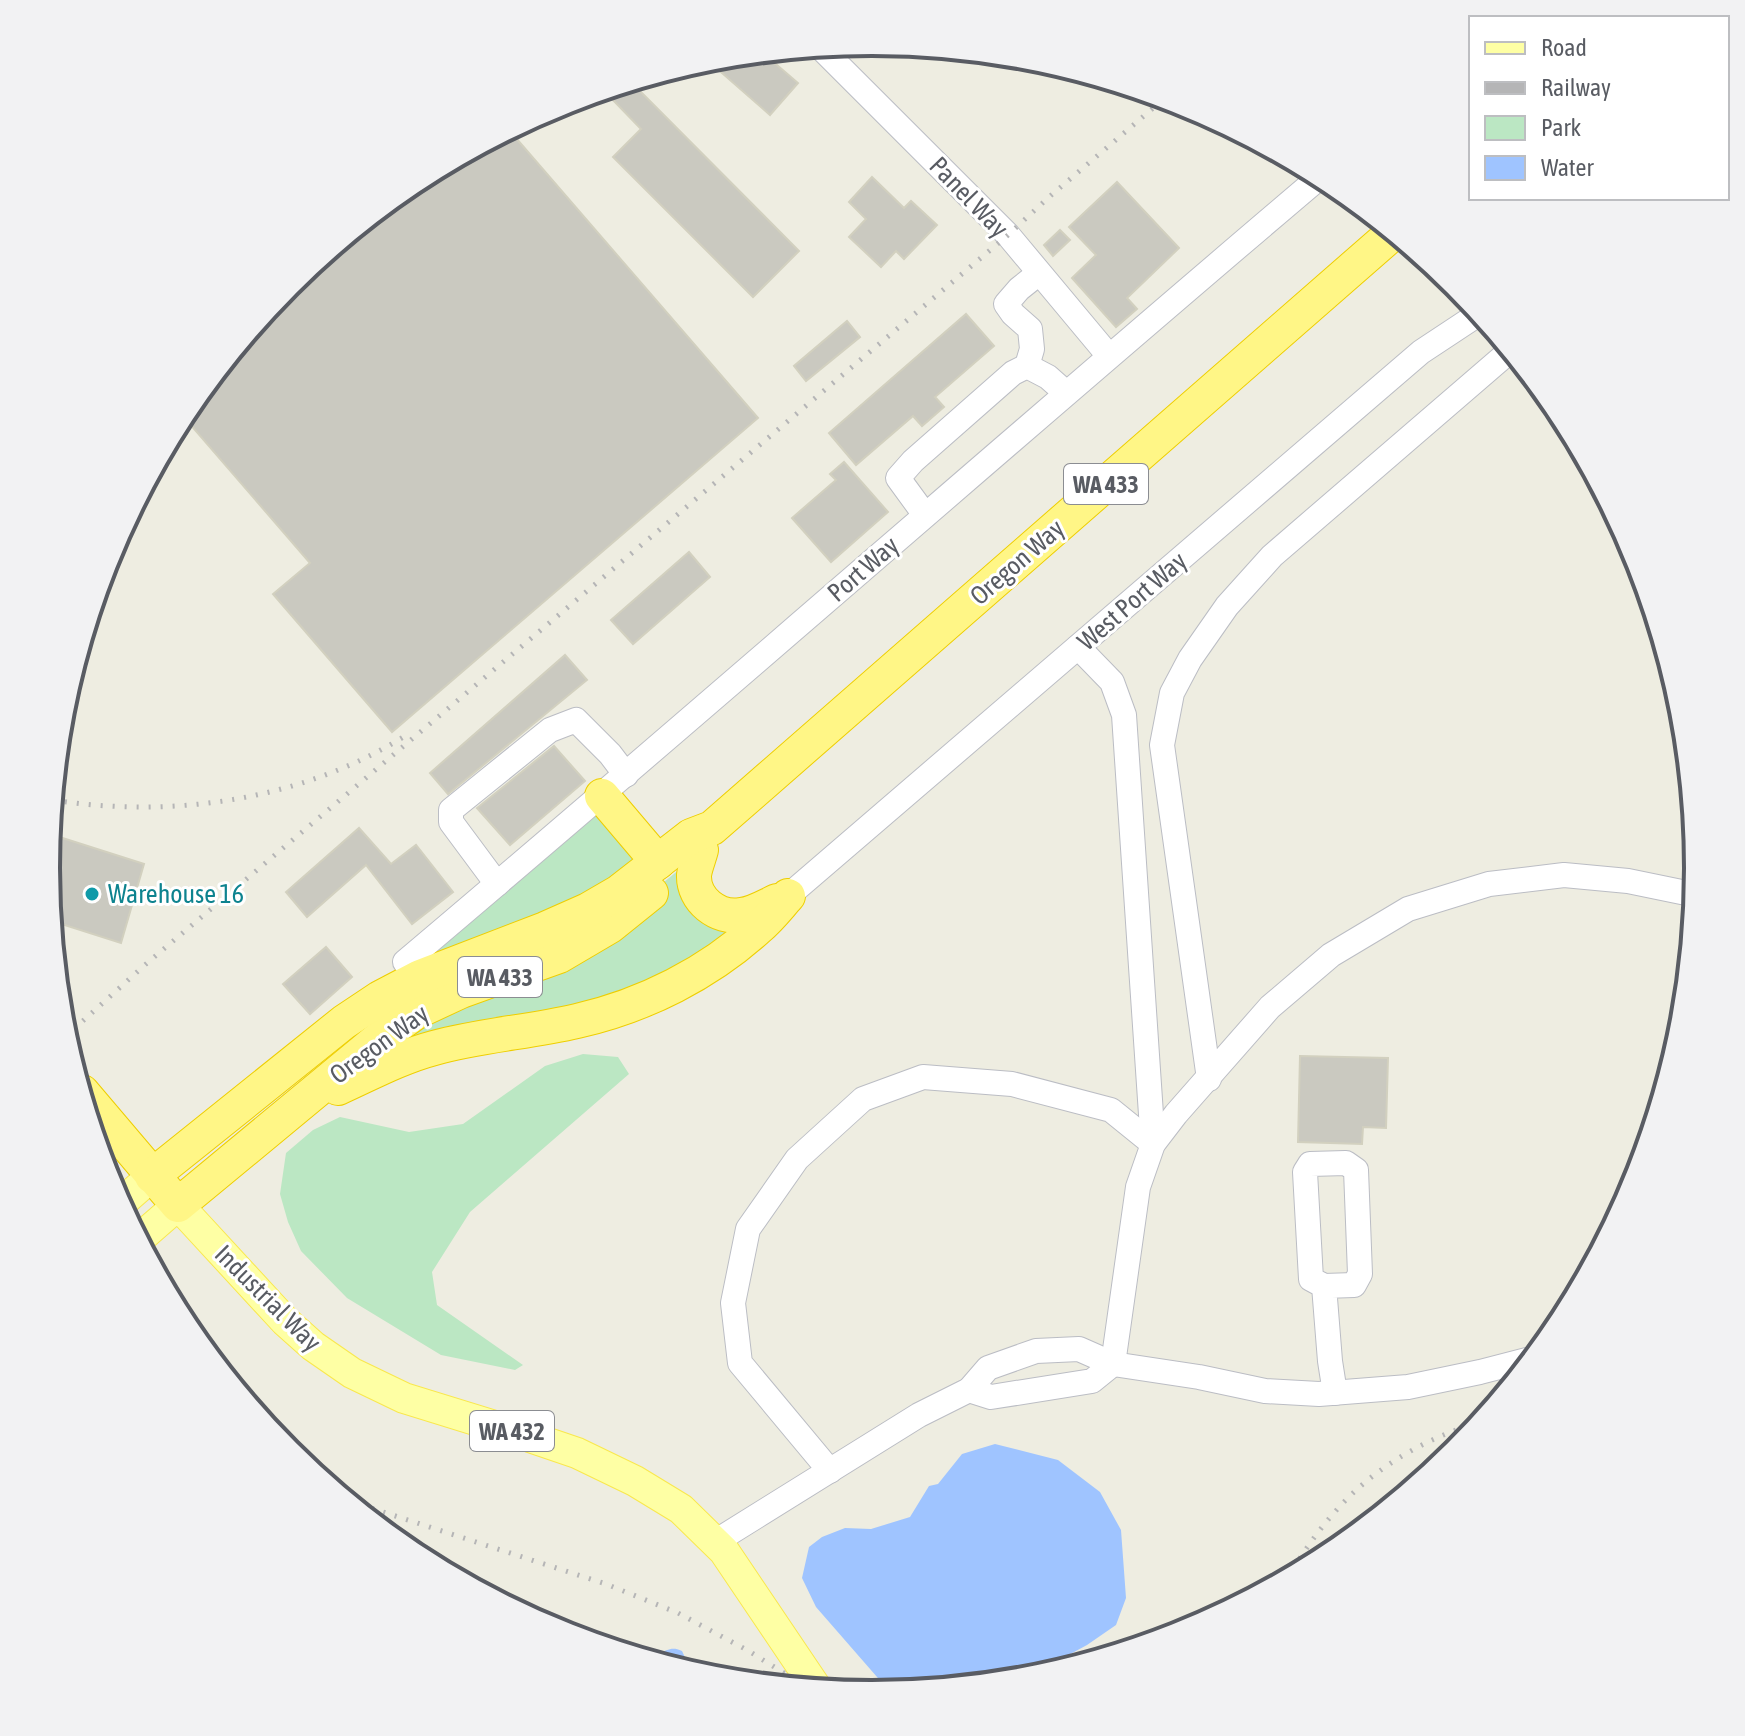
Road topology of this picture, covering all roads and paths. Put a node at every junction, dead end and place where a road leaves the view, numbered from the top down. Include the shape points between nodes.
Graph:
1 (831, 58) edge
2 (1311, 185) edge
3 (1386, 239) edge
4 (1039, 273) junction
5 (1470, 319) edge
6 (1109, 356) junction
7 (1503, 357) edge
8 (1027, 366) junction
9 (1066, 393) junction
10 (925, 515) junction
11 (1078, 647) junction
12 (614, 786) junction
13 (707, 839) junction
14 (658, 862) junction
15 (497, 884) junction
16 (1684, 892) edge
17 (788, 896) junction
18 (405, 962) dead end
19 (1209, 1079) junction
20 (298, 1105) junction
21 (99, 1112) edge
22 (1153, 1144) junction
23 (152, 1176) junction
24 (130, 1196) edge
25 (178, 1205) junction
26 (147, 1232) edge
27 (1324, 1286) junction
28 (1517, 1363) edge
29 (1113, 1364) junction
30 (969, 1390) junction
31 (1335, 1393) junction
32 (830, 1471) junction
33 (715, 1542) junction
34 (809, 1677) edge

1 - 4 street, Panel Way via 1008,235
2 - 6 street, Port Way
3 - 13 highway, Oregon Way / WA 433
4 - 6 street, Panel Way
4 - 8 street via 1006,304 1030,329
5 - 11 street, West Port Way via 1421,352
6 - 9 street, Port Way
7 - 19 street via 1272,556 1227,606 1172,693 1162,745
8 - 9 street
8 - 10 street via 898,478
9 - 10 street, Port Way
10 - 12 street, Port Way
11 - 17 street, West Port Way
11 - 22 street via 1112,682 1124,715
12 - 14 highway
12 - 15 street, Port Way
12 - 15 street via 610,754 576,720 550,730 451,810 451,822
13 - 14 highway, Oregon Way / WA 433 via 691,836
13 - 17 highway via 695,883 715,911 741,915
13 - 20 highway, Oregon Way / WA 433 via 610,926 559,956 416,1012
14 - 23 highway, Oregon Way / WA 433 via 588,910 380,998
15 - 18 street, Port Way
16 - 19 street via 1564,875 1489,884 1408,909 1320,963 1270,1007
17 - 20 highway via 760,927 720,958 665,991 579,1021 429,1049
19 - 22 street
20 - 25 highway, Oregon Way / WA 433
21 - 23 highway, WA 432
22 - 29 street via 1138,1187
22 - 32 street via 1111,1110 1012,1084 923,1077 863,1099 797,1159 748,1229 733,1303 740,1363
23 - 24 main road, Oregon Way
23 - 25 highway, Industrial Way / WA 432
25 - 26 main road, Oregon Way
25 - 33 main road, Industrial Way / WA 432 via 285,1321 352,1373 404,1398 577,1453 681,1509
27 - 27 street via 1311,1279 1305,1172 1310,1164 1346,1163 1356,1170 1360,1274 1354,1285
27 - 31 street
28 - 31 street via 1408,1387
29 - 30 street via 1092,1381 991,1397
29 - 30 street via 1079,1349 1036,1351 988,1368
29 - 31 street via 1265,1391
30 - 32 street
32 - 33 street
33 - 34 main road, Industrial Way / WA 432

